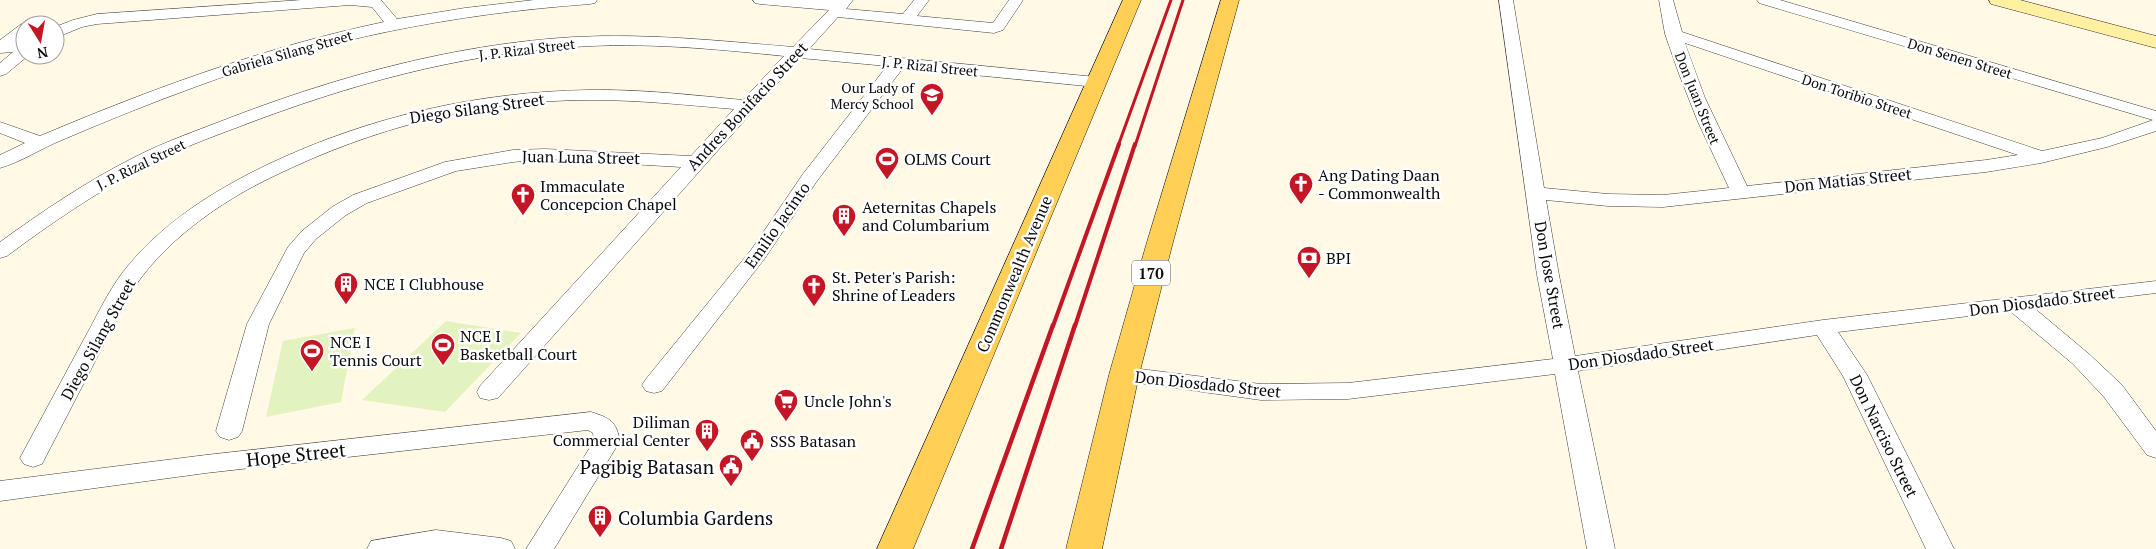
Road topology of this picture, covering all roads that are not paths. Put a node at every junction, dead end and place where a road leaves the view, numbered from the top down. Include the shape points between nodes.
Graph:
1 (590, 0) edge
2 (760, 0) edge
3 (922, 0) edge
4 (1016, 0) edge
5 (1132, 0) edge
6 (1230, 0) edge
7 (1506, 0) edge
8 (1666, 0) edge
9 (1764, 0) edge
10 (1998, 0) edge
11 (840, 6) edge
12 (908, 18) junction
13 (78, 23) junction
14 (65, 24) edge
15 (393, 24) junction
16 (65, 29) edge
17 (1673, 34) junction
18 (15, 36) edge
19 (2156, 42) edge
20 (15, 49) edge
21 (795, 52) junction
22 (15, 58) edge
23 (898, 63) junction
24 (0, 71) edge
25 (1096, 82) junction
26 (747, 105) junction
27 (2156, 116) edge
28 (2156, 125) edge
29 (3, 130) edge
30 (39, 142) junction
31 (2041, 157) junction
32 (0, 162) edge
33 (696, 162) junction
34 (1740, 192) junction
35 (1536, 193) junction
36 (0, 252) edge
37 (2156, 287) edge
38 (2015, 304) junction
39 (1823, 327) junction
40 (1566, 365) junction
41 (1124, 375) junction
42 (654, 385) dead end
43 (488, 392) dead end
44 (229, 431) dead end
45 (2156, 449) edge
46 (33, 458) dead end
47 (0, 491) edge
48 (381, 549) edge
49 (501, 549) edge
50 (540, 549) edge
51 (895, 549) edge
52 (1084, 549) edge
53 (1601, 549) edge
54 (1940, 549) edge

1 - 15 street, Gabriela Silang Street via 516,6
2 - 11 street
3 - 12 street
4 - 12 street via 998,27
5 - 25 main road, Commonwealth Avenue
6 - 41 main road, 170
7 - 35 street, Don Jose Street
8 - 17 street, Don Juan Street
9 - 27 street, Don Senen Street
10 - 19 main road
11 - 12 street
11 - 21 street, Andres Bonifacio Street
13 - 14 street
13 - 15 street via 97,18 171,12 350,1 376,3
13 - 16 street
15 - 30 street, Gabriela Silang Street via 220,72
17 - 31 street, Don Toribio Street
17 - 34 street, Don Juan Street via 1703,114
18 - 20 street via 0,48
21 - 23 street, J. P. Rizal Street
21 - 26 street, Andres Bonifacio Street
21 - 36 street, J. P. Rizal Street via 661,42 575,42 484,53 390,72 294,100 161,151 89,190
22 - 24 street
23 - 25 street, J. P. Rizal Street
23 - 42 street, Emilio Jacinto via 810,178 758,254
25 - 51 main road, Commonwealth Avenue
26 - 33 street, Andres Bonifacio Street
26 - 46 street, Diego Silang Street via 636,96 519,99 393,121 315,148 282,164 223,195 182,227 135,271
28 - 31 street, Don Matias Street via 2107,142
29 - 30 street
30 - 32 street, Gabriela Silang Street
31 - 34 street, Don Matias Street via 1986,166
33 - 43 street, Andres Bonifacio Street
33 - 44 street, Juan Luna Street via 545,154 514,156 452,166 360,198 309,235 295,251 258,324
34 - 35 street, Don Matias Street via 1638,202
35 - 40 street, Don Jose Street
37 - 38 street, Don Diosdado Street
38 - 39 street, Don Diosdado Street
38 - 45 street via 2082,359 2113,392
39 - 40 street, Don Diosdado Street
39 - 54 street, Don Narciso Street via 1855,375
40 - 41 street, Don Diosdado Street via 1321,392 1261,392
40 - 53 street, Don Jose Street
41 - 52 main road, 170
47 - 50 street, Hope Street via 206,464 592,421 605,428 607,441
48 - 49 street via 436,541

